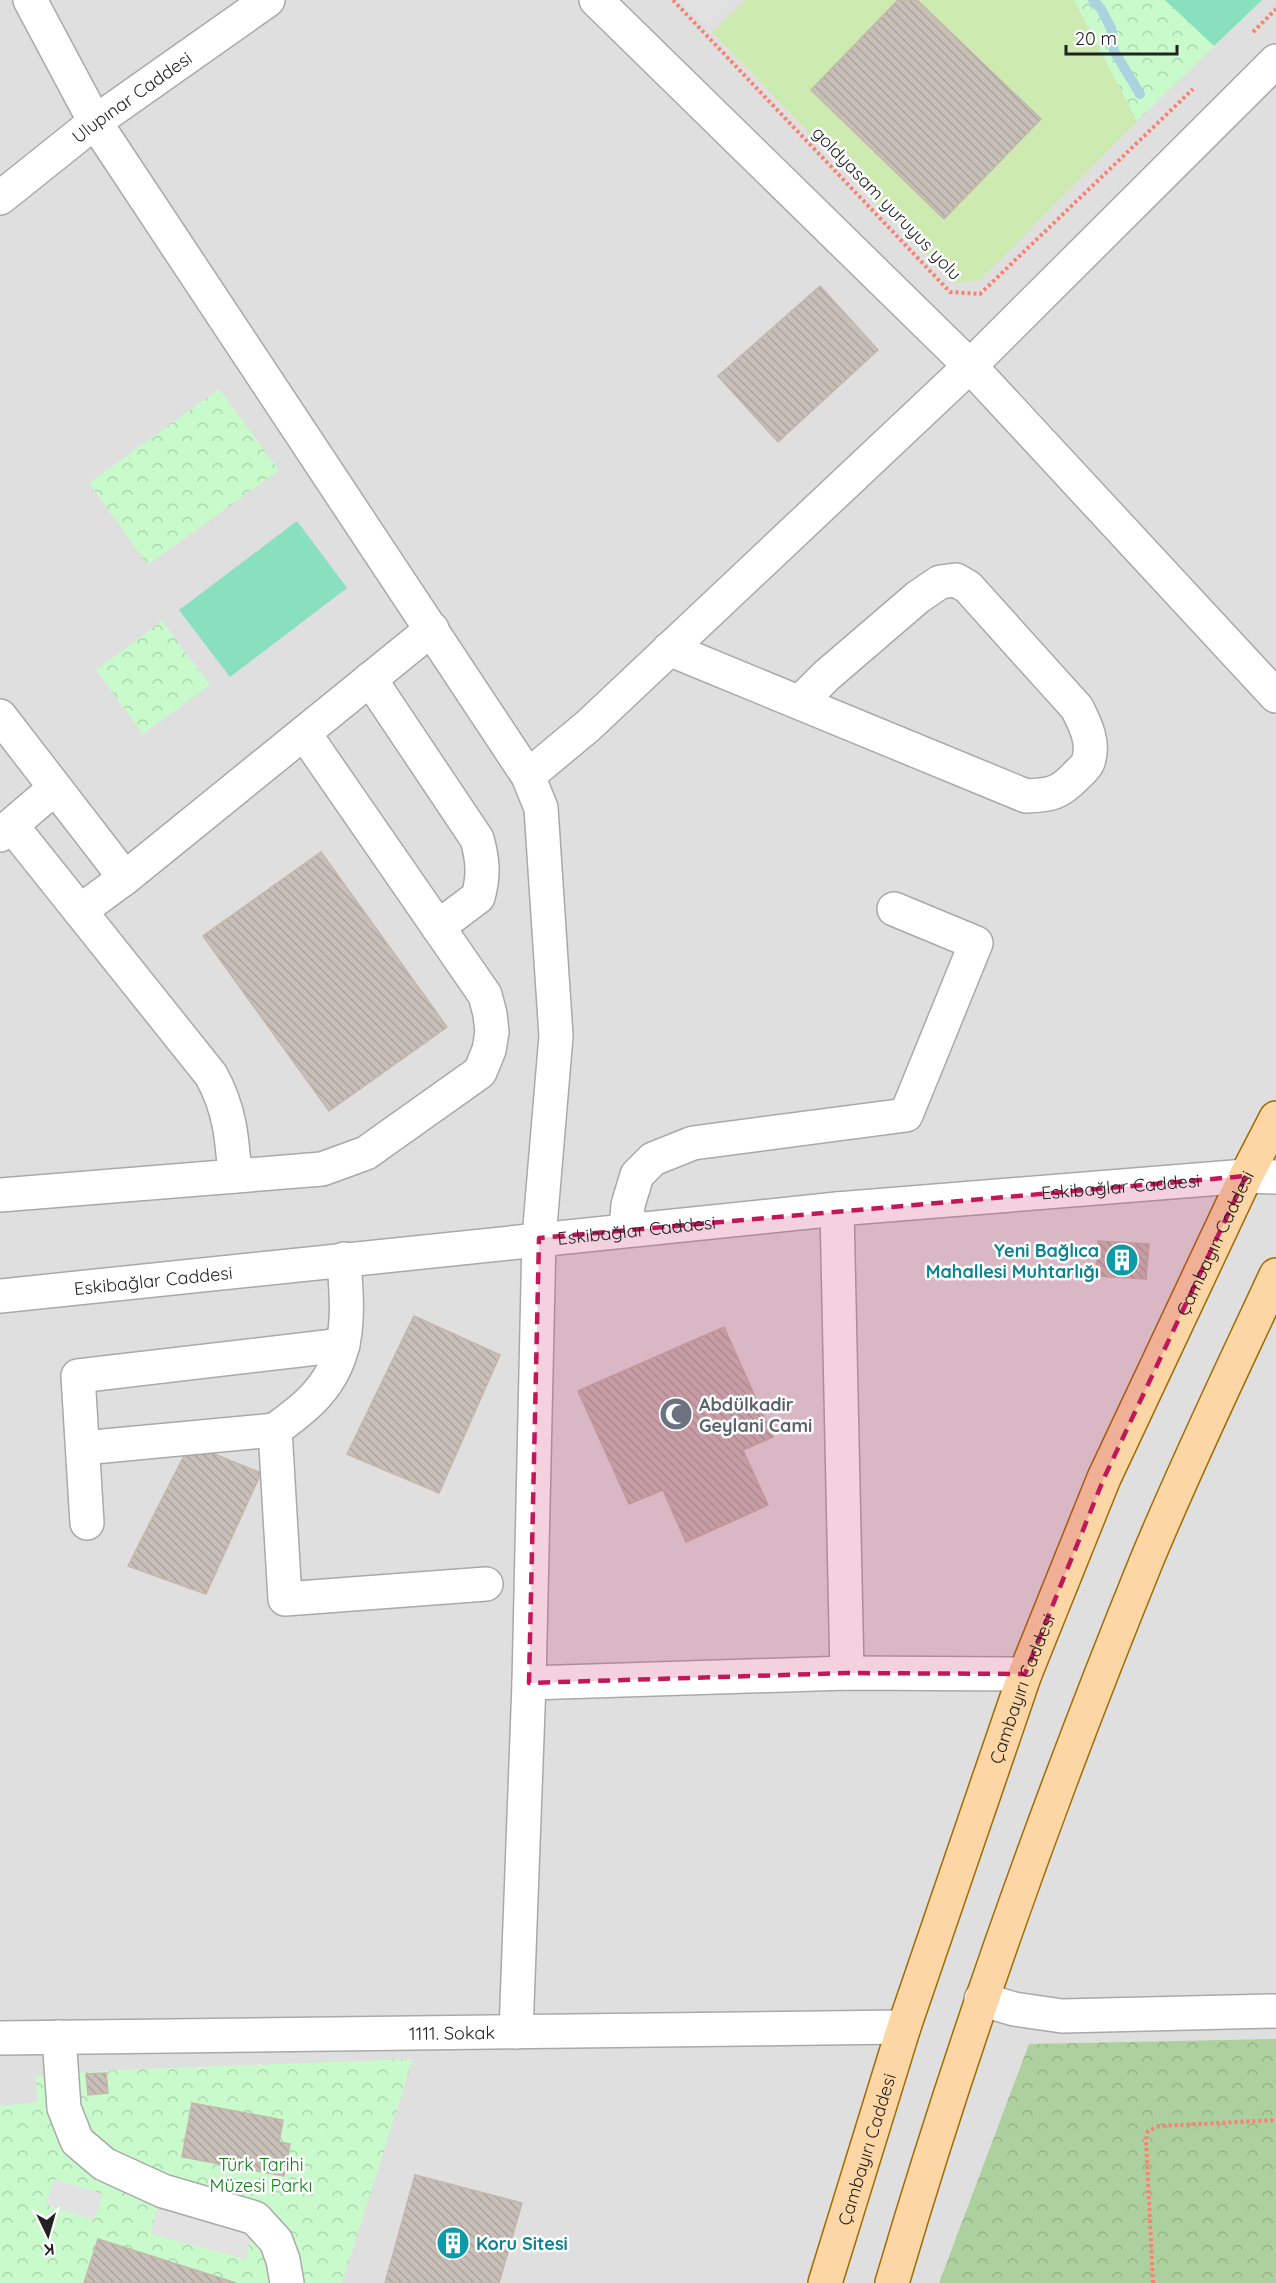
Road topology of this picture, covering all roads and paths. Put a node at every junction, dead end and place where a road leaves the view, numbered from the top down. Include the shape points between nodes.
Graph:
1 (30, 0) edge
2 (268, 0) edge
3 (597, 0) edge
4 (674, 0) edge
5 (1276, 9) edge
6 (1251, 34) dead end
7 (1276, 61) edge
8 (1200, 82) dead end
9 (95, 122) junction
10 (0, 198) edge
11 (970, 366) junction
12 (432, 629) junction
13 (669, 649) junction
14 (370, 679) junction
15 (1276, 696) edge
16 (800, 702) junction
17 (0, 716) edge
18 (304, 733) junction
19 (528, 776) junction
20 (55, 788) junction
21 (6, 831) edge
22 (125, 878) junction
23 (894, 909) dead end
24 (80, 911) junction
25 (438, 927) junction
26 (1276, 1118) edge
27 (235, 1176) junction
28 (1261, 1176) edge
29 (0, 1195) edge
30 (837, 1209) junction
31 (626, 1230) junction
32 (539, 1238) junction
33 (344, 1259) junction
34 (1276, 1275) edge
35 (0, 1296) edge
36 (343, 1345) junction
37 (275, 1430) junction
38 (83, 1448) junction
39 (87, 1523) dead end
40 (486, 1584) dead end
41 (847, 1673) junction
42 (1025, 1674) junction
43 (529, 1683) junction
44 (981, 1999) junction
45 (1276, 2011) edge
46 (904, 2027) junction
47 (516, 2032) junction
48 (59, 2037) junction
49 (0, 2038) edge
50 (1276, 2120) edge
51 (287, 2283) edge
52 (825, 2283) edge
53 (892, 2283) edge
54 (1153, 2283) edge

1 - 9 street
2 - 9 street, Ulupınar Caddesi
3 - 11 street
4 - 8 path, goldyasam yuruyus yolu via 950,292 980,294
5 - 6 path
7 - 11 street
9 - 10 street, Ulupınar Caddesi
9 - 12 street
11 - 13 street
11 - 15 street
12 - 14 street
12 - 19 street
13 - 16 street
13 - 19 street via 588,726
14 - 18 street
14 - 25 street via 477,839 482,855 478,897
16 - 16 street via 918,597 940,582 956,580 968,587 1077,708 1088,730 1088,763 1065,787 1049,795 1026,796
17 - 20 street
18 - 22 street
18 - 25 street
19 - 32 street via 541,808 556,1036
20 - 21 street
20 - 22 street
21 - 24 street
22 - 24 street
23 - 31 street via 976,943 906,1115 693,1143 653,1159 638,1175 628,1204
24 - 27 street via 211,1075 227,1108
25 - 27 street via 488,1005 492,1032 480,1072 358,1157 322,1169
26 - 28 main road, Çambayırı Caddesi
27 - 29 street
28 - 30 street, Eskibağlar Caddesi
28 - 42 main road, Çambayırı Caddesi via 1104,1478
30 - 31 street, Eskibağlar Caddesi
30 - 41 street
31 - 32 street, Eskibağlar Caddesi
32 - 33 street, Eskibağlar Caddesi
32 - 43 street
33 - 35 street, Eskibağlar Caddesi
33 - 36 street via 347,1321
34 - 44 main road via 1143,1570 1075,1740
36 - 37 street via 338,1363 318,1394
36 - 38 street via 78,1376
37 - 38 street
37 - 40 street via 285,1599
38 - 39 street
41 - 42 street
41 - 43 street
42 - 46 main road, Çambayırı Caddesi
43 - 47 street
44 - 45 street via 1014,2009 1062,2016
44 - 53 main road
46 - 47 street, 1111. Sokak
46 - 52 main road, Çambayırı Caddesi
47 - 48 street, 1111. Sokak
48 - 49 street, 1111. Sokak
48 - 51 street via 64,2108 77,2141 104,2164 163,2191 255,2218 276,2241
50 - 54 path via 1159,2126 1148,2131

